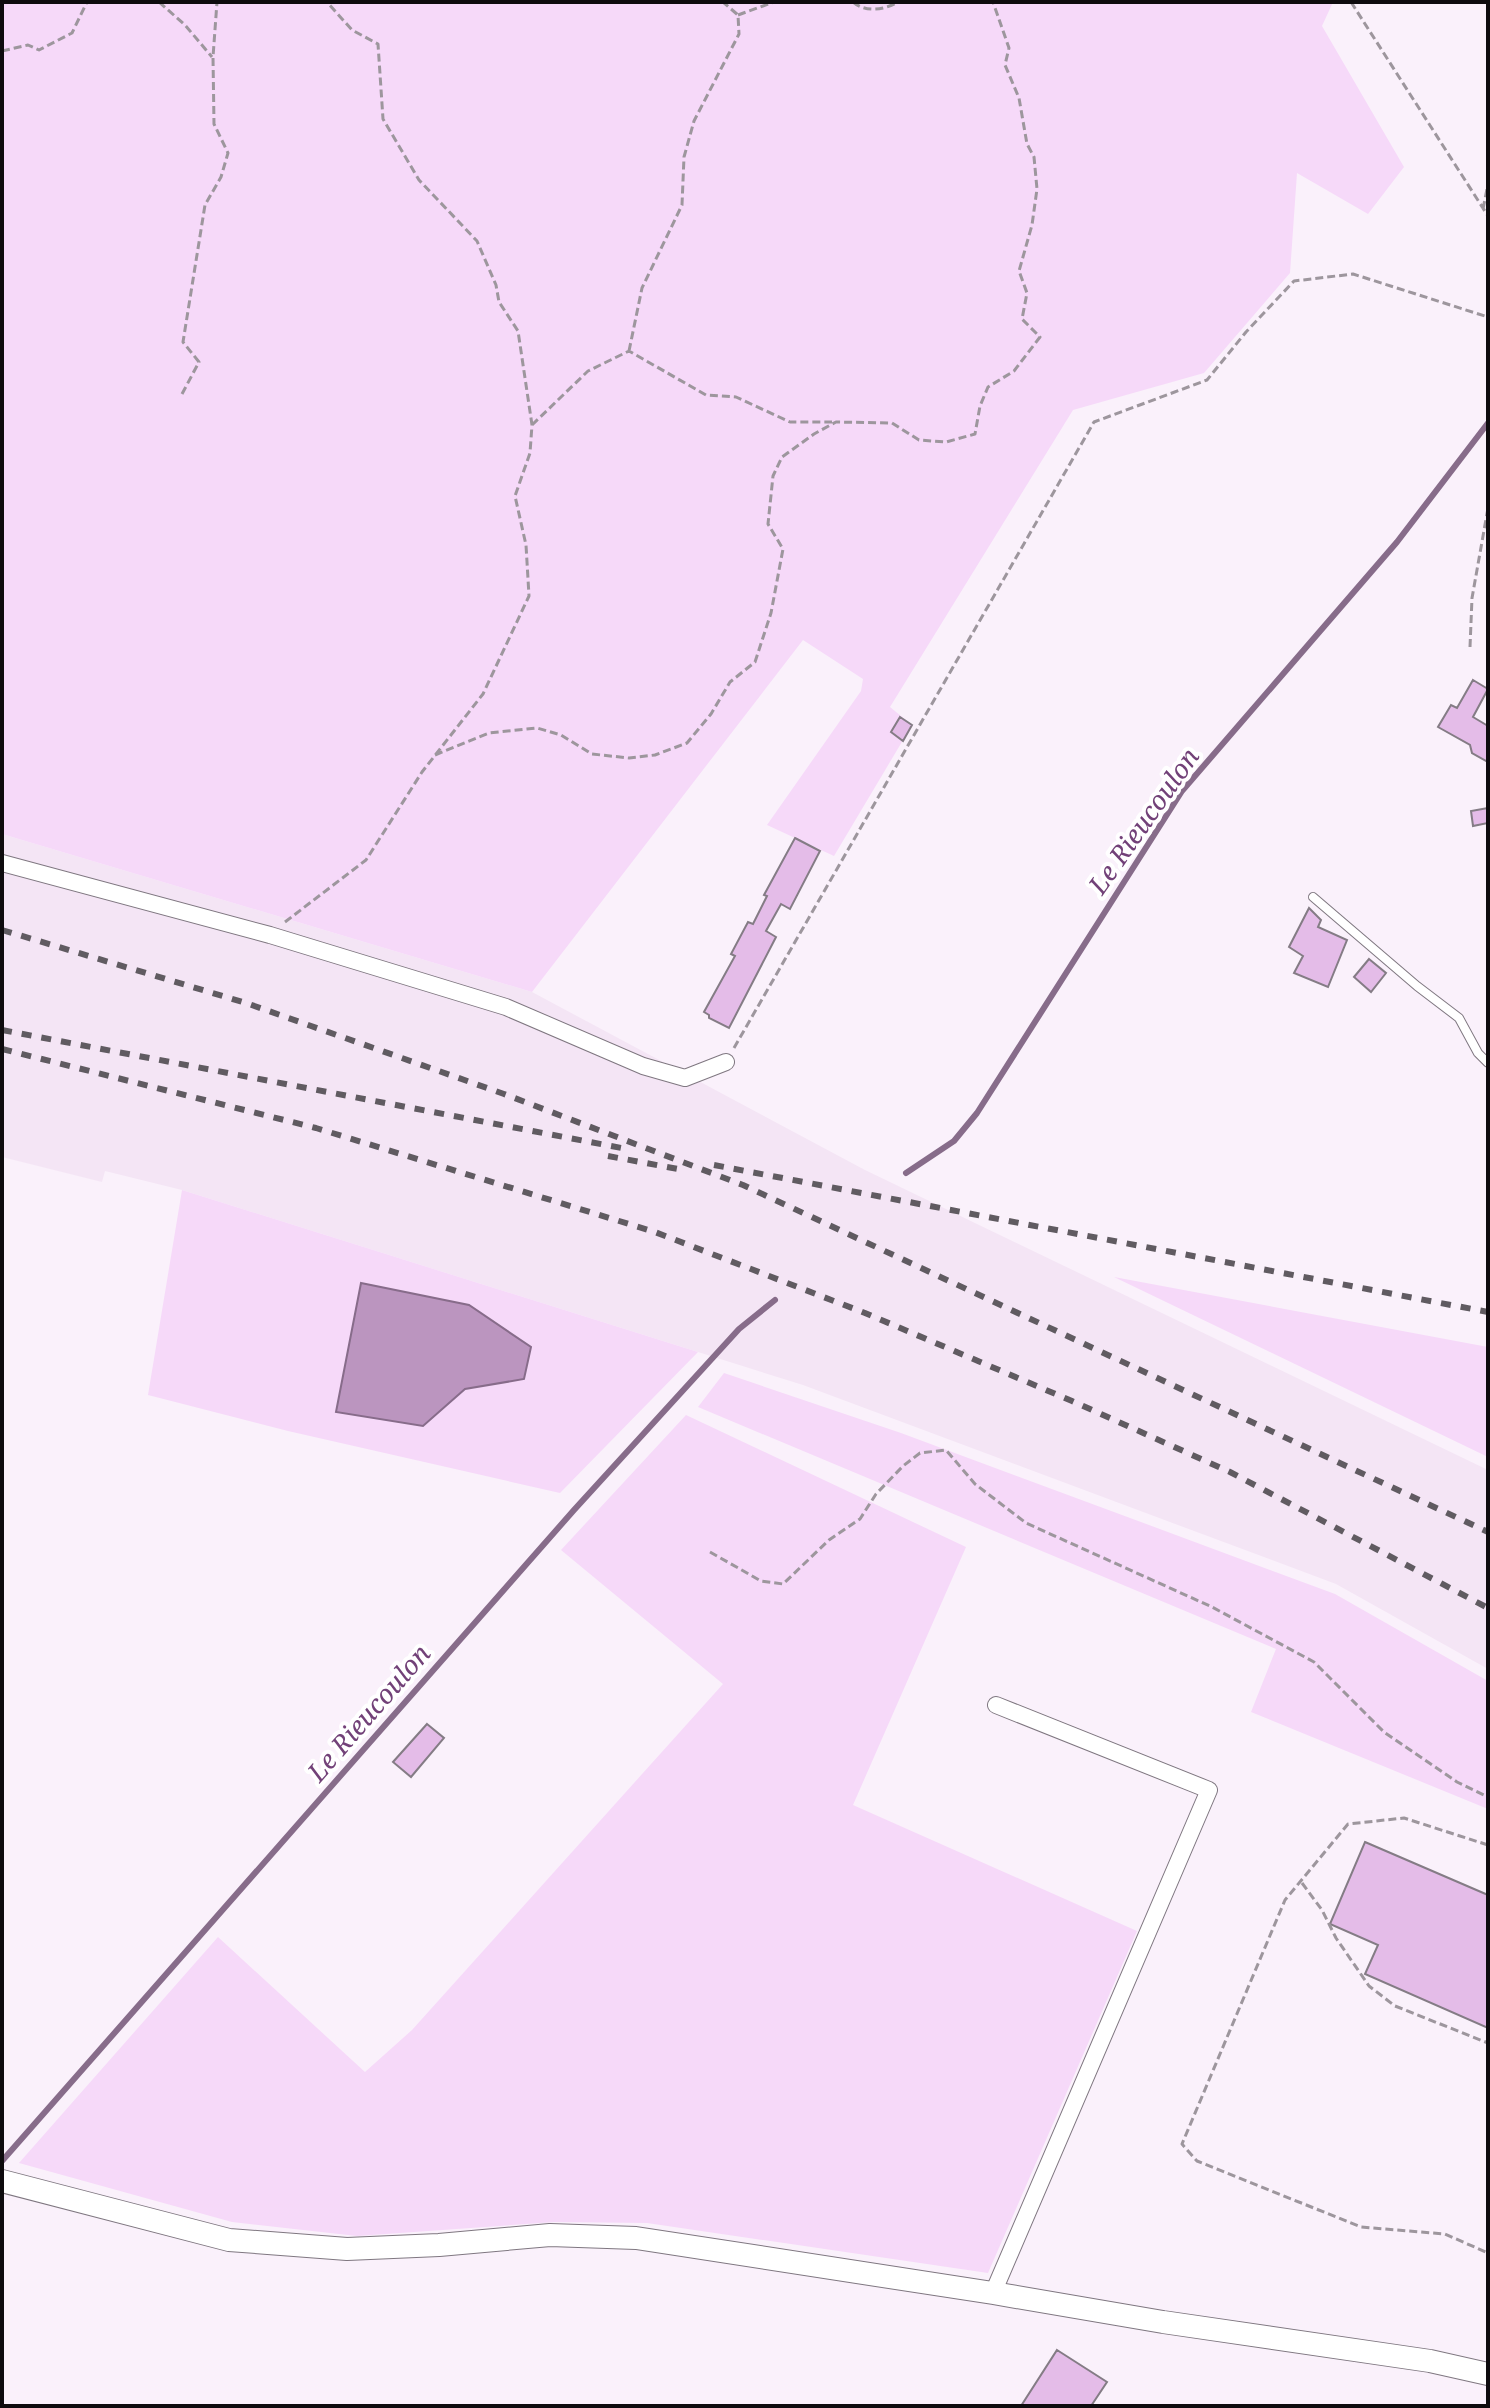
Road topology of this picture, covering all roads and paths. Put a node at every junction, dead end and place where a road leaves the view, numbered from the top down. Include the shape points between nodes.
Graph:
1 (87, 2) edge
2 (159, 2) edge
3 (217, 2) edge
4 (327, 2) edge
5 (723, 2) edge
6 (774, 2) edge
7 (853, 2) edge
8 (898, 2) edge
9 (993, 2) edge
10 (1351, 2) edge
11 (738, 15) junction
12 (2, 51) edge
13 (213, 57) junction
14 (1488, 184) edge
15 (1483, 209) junction
16 (1488, 216) edge
17 (1488, 317) edge
18 (629, 351) junction
19 (182, 394) dead end
20 (836, 422) junction
21 (532, 425) junction
22 (1488, 508) edge
23 (1470, 647) dead end
24 (435, 755) junction
25 (2, 863) edge
26 (1313, 897) dead end
27 (270, 935) junction
28 (726, 1062) joint
29 (1488, 1063) edge
30 (710, 1552) dead end
31 (996, 1705) dead end
32 (1488, 1797) edge
33 (1488, 1845) edge
34 (1300, 1882) junction
35 (1488, 2043) edge
36 (2, 2181) edge
37 (1488, 2253) edge
38 (993, 2293) junction
39 (1488, 2374) edge

1 - 12 path via 72,33 39,50 28,45
2 - 13 path
3 - 13 path
4 - 21 path via 352,30 378,44 383,119 419,180 477,241 499,302 518,331
5 - 11 path
6 - 11 path
7 - 8 path via 870,10
9 - 20 path via 1009,48 1005,65 1034,157 1037,189 1019,271 1027,293 1022,319 1040,337 1014,371 988,387 975,434 946,442 919,440 892,423
10 - 15 path
11 - 18 path via 739,34 694,121 684,157 682,205 642,288
13 - 19 path via 214,124 228,153 205,205 183,342 199,362
14 - 15 path
15 - 16 path
17 - 28 path via 1353,274 1294,281 1207,380 1094,422
18 - 20 path via 706,395 736,397 790,422
18 - 21 path via 588,371
20 - 24 path via 782,457 773,476 768,524 783,549 771,613 755,662 730,682 687,743 629,758 592,754 537,728 489,733
21 - 24 path via 530,453 515,496 526,545 529,596 483,694
22 - 23 path via 1472,598
24 - 27 path via 366,860
25 - 27 street
26 - 29 lane via 1459,1018
27 - 28 street via 506,1007 643,1066 685,1078
30 - 32 path via 761,1581 783,1584 860,1519 903,1466 920,1453 946,1450 975,1484 1026,1523 1212,1607 1314,1662 1384,1732
31 - 38 street via 1209,1790
33 - 34 path via 1404,1818 1348,1824
34 - 35 path via 1369,1986 1395,2006
34 - 37 path via 1285,1900 1182,2144 1197,2161 1361,2227 1445,2234
36 - 38 street via 229,2240 347,2249 550,2235 636,2238
38 - 39 street

